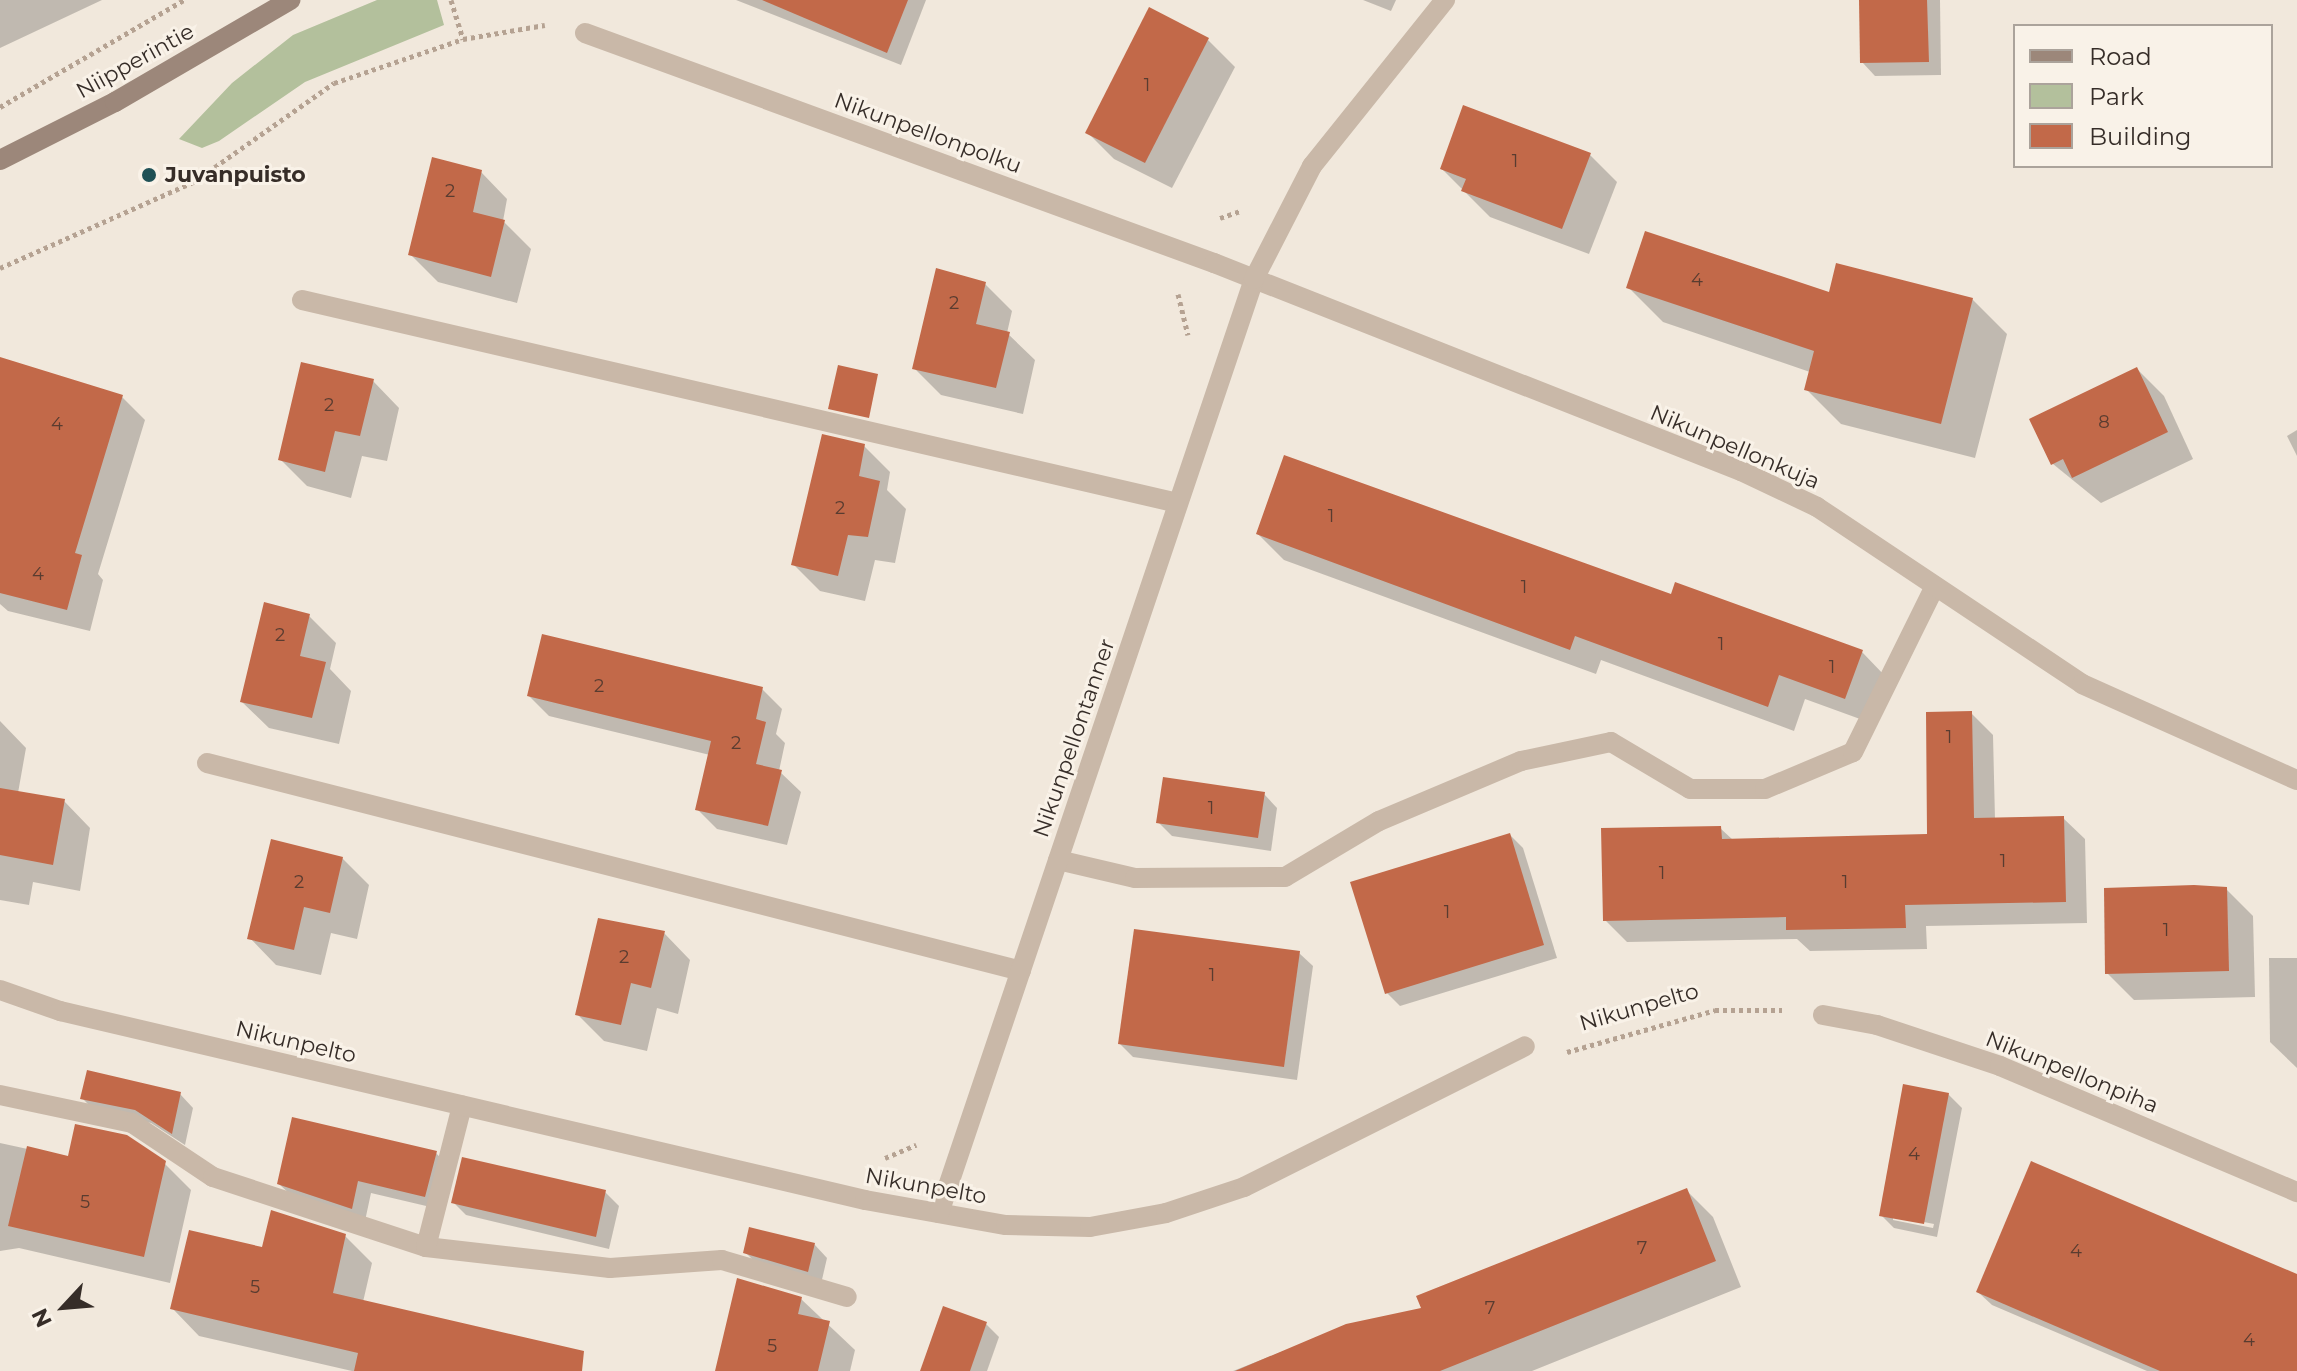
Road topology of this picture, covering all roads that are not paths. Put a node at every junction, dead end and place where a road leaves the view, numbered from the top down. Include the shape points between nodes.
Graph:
1 (290, 0) edge
2 (1445, 0) edge
3 (585, 33) road end
4 (0, 160) edge
5 (1254, 279) junction
6 (302, 300) dead end
7 (1178, 503) junction
8 (1935, 586) junction
9 (207, 763) dead end
10 (2297, 780) edge
11 (1058, 860) junction
12 (1021, 971) junction
13 (0, 990) edge
14 (1823, 1015) road end
15 (1525, 1046) road end
16 (0, 1095) edge
17 (462, 1106) junction
18 (2297, 1192) edge
19 (939, 1213) junction
20 (426, 1247) junction
21 (847, 1297) dead end

1 - 4 street, Niipperintie via 115,102
2 - 5 street, Nikunpellontanner via 1312,166
3 - 5 street, Nikunpellonpolku
5 - 7 street, Nikunpellontanner
5 - 8 street, Nikunpellonkuja via 1741,471 1817,507
6 - 7 street
7 - 11 street, Nikunpellontanner
8 - 10 street, Nikunpellonkuja via 2082,684
8 - 11 street via 1853,752 1765,789 1690,789 1611,742 1521,761 1379,821 1285,877 1135,878
9 - 12 street
11 - 12 street, Nikunpellontanner
12 - 19 street, Nikunpellontanner
13 - 17 street, Nikunpelto via 60,1011
14 - 18 street, Nikunpellonpiha via 1877,1025 2000,1066
15 - 19 street, Nikunpelto via 1244,1187 1166,1213 1090,1227 1006,1225
16 - 20 street via 132,1123 213,1177
17 - 19 street, Nikunpelto
17 - 20 street
20 - 21 street via 610,1268 722,1260

